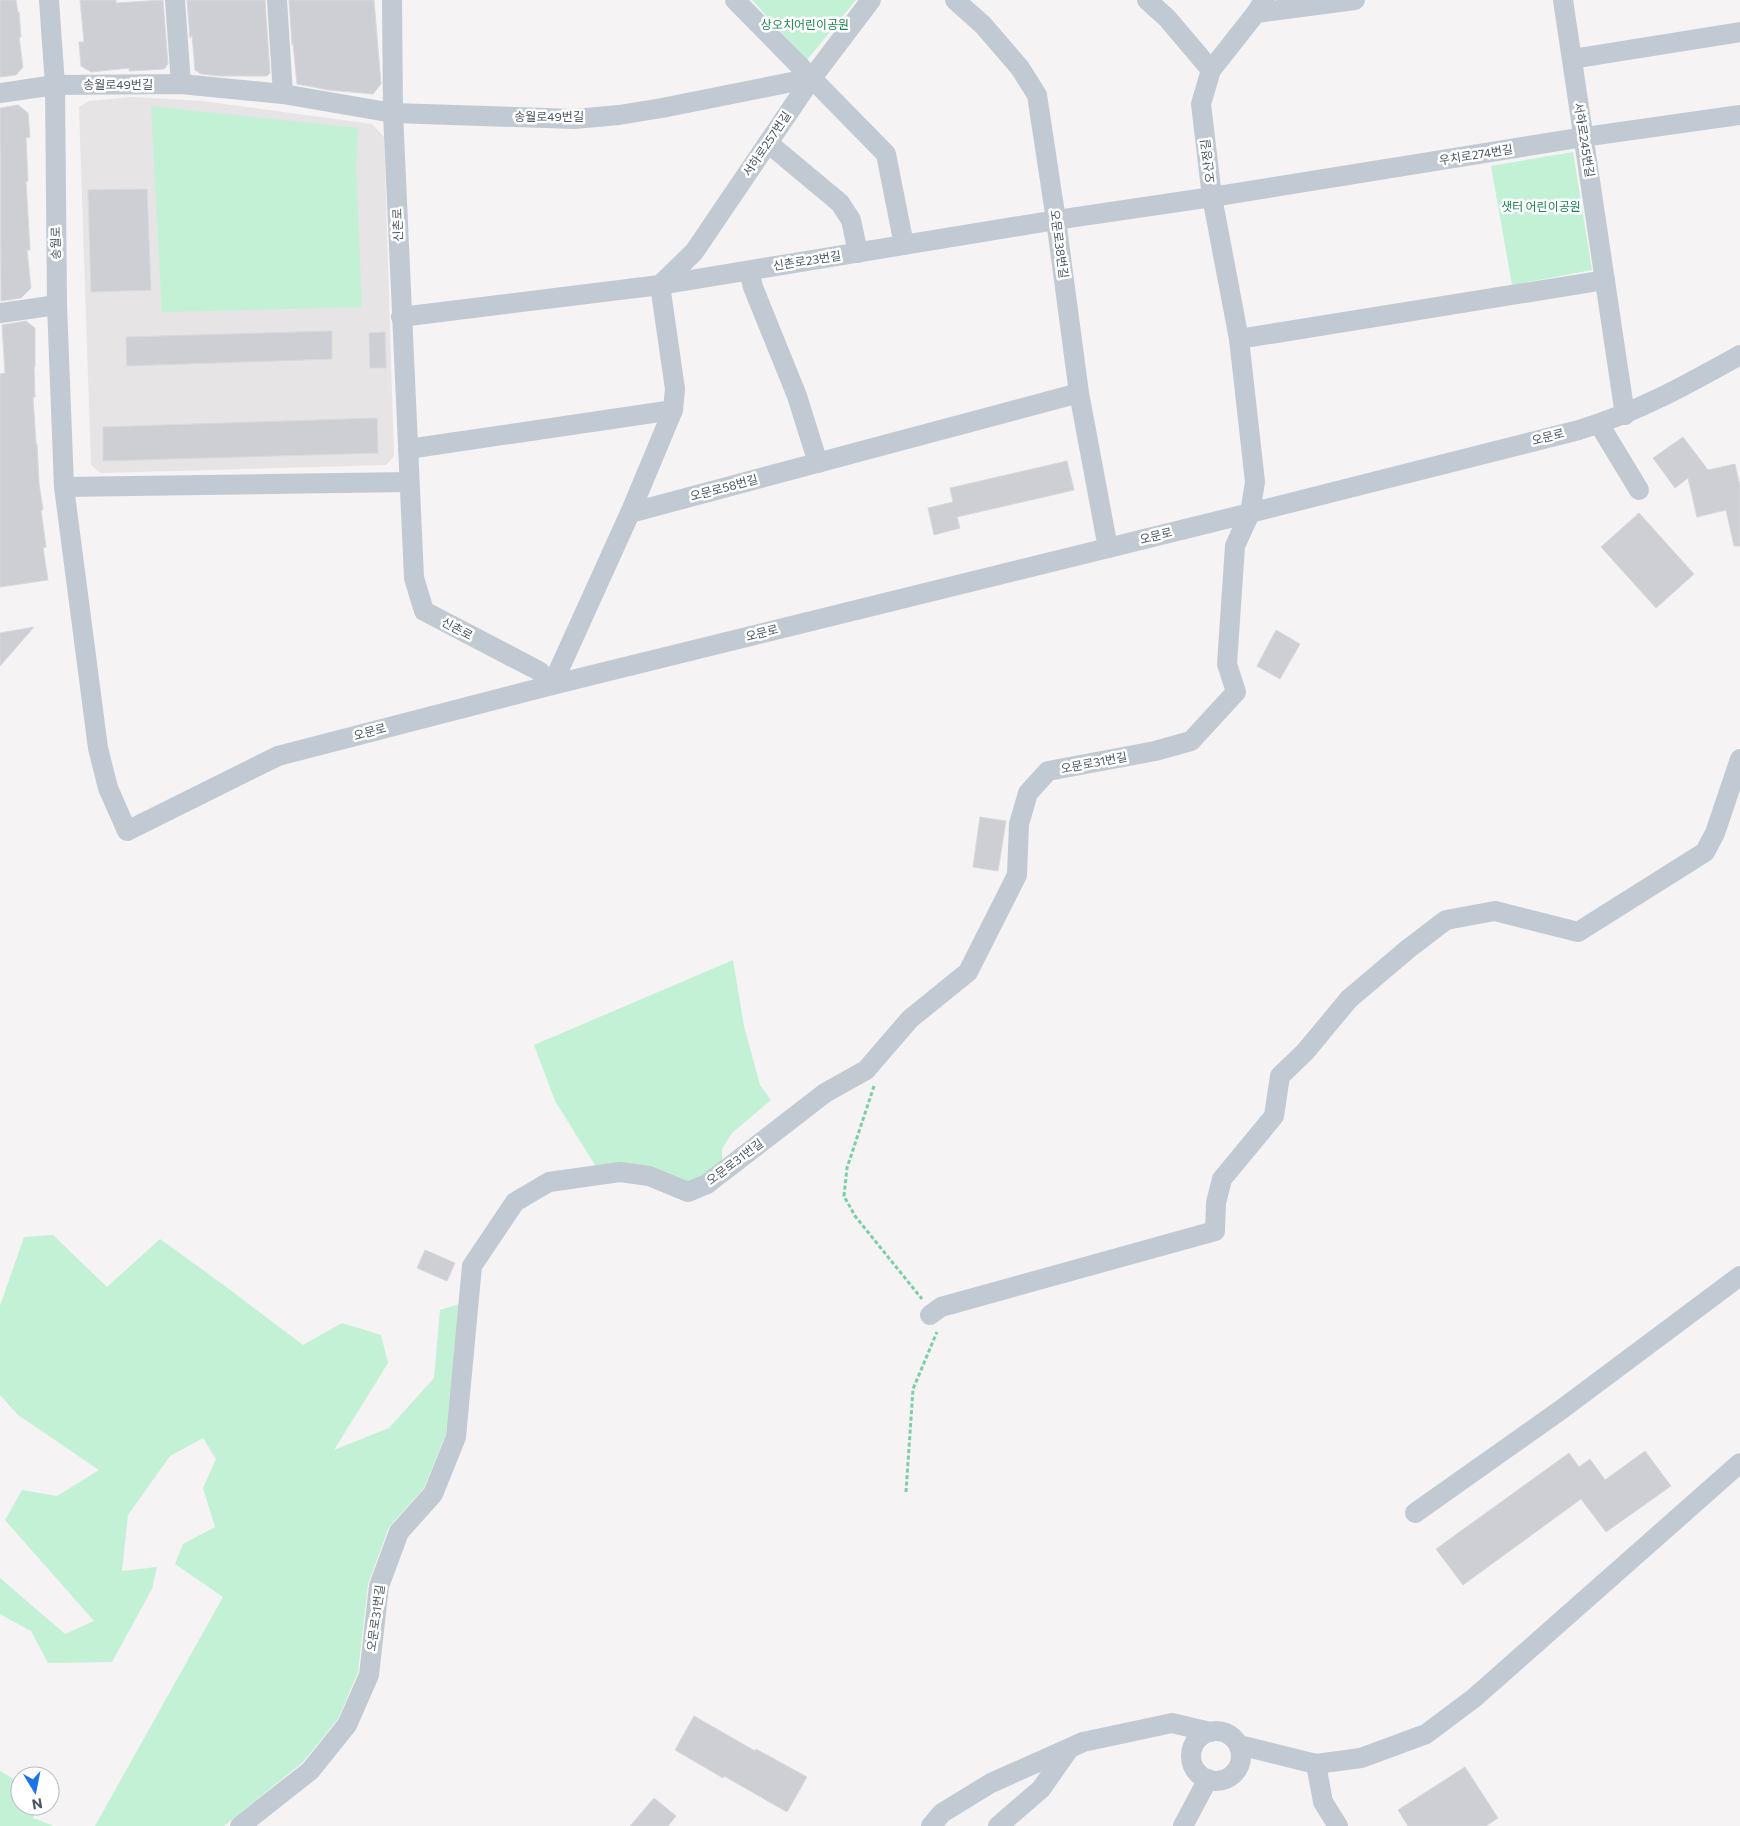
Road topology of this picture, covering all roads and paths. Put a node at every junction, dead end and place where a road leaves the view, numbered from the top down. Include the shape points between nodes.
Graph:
1 (49, 0) edge
2 (175, 0) edge
3 (277, 0) edge
4 (392, 0) edge
5 (736, 0) edge
6 (871, 0) edge
7 (955, 0) edge
8 (1147, 0) edge
9 (1355, 0) edge
10 (1563, 0) edge
11 (1260, 7) edge
12 (1740, 32) edge
13 (1572, 59) junction
14 (1211, 70) junction
15 (812, 78) junction
16 (181, 84) junction
17 (55, 85) junction
18 (0, 93) edge
19 (283, 94) junction
20 (393, 113) junction
21 (1740, 115) edge
22 (1583, 137) junction
23 (768, 143) junction
24 (1212, 197) junction
25 (1056, 220) junction
26 (904, 245) junction
27 (858, 253) junction
28 (749, 270) junction
29 (1605, 280) junction
30 (660, 285) junction
31 (57, 306) junction
32 (0, 313) edge
33 (401, 317) junction
34 (1239, 339) junction
35 (1740, 354) edge
36 (1078, 393) junction
37 (673, 410) junction
38 (1625, 415) junction
39 (1599, 424) junction
40 (408, 449) junction
41 (818, 463) junction
42 (409, 482) junction
43 (64, 487) junction
44 (1640, 490) dead end
45 (630, 513) junction
46 (1250, 513) junction
47 (1108, 548) junction
48 (552, 685) junction
49 (1740, 759) edge
50 (876, 1079) dead end
51 (1740, 1276) edge
52 (930, 1316) junction
53 (1740, 1463) edge
54 (906, 1492) dead end
55 (1415, 1513) dead end
56 (1210, 1732) junction
57 (1239, 1746) junction
58 (1070, 1747) junction
59 (1316, 1764) junction
60 (1208, 1779) junction
61 (240, 1826) edge
62 (931, 1826) edge
63 (998, 1826) edge
64 (1183, 1826) edge
65 (1338, 1826) edge

1 - 17 street, 송월로
2 - 16 street
3 - 19 street
4 - 20 street, 신촌로
5 - 15 street
6 - 15 street, 서하로257번길
7 - 25 street, 오문로38번길 via 983,25 1020,68 1037,95
8 - 14 street via 1167,18
9 - 11 street
10 - 13 street, 서하로245번길
11 - 14 street, 오산정길
12 - 13 street
13 - 22 street, 서하로245번길
14 - 24 street, 오산정길 via 1201,104
15 - 20 street, 송월로49번길 via 662,108 574,119
15 - 23 street, 서하로257번길
15 - 26 street via 886,154
16 - 17 street, 송월로49번길
16 - 19 street, 송월로49번길
17 - 18 street, 송월로49번길
17 - 31 street, 송월로
19 - 20 street, 송월로49번길
20 - 33 street, 신촌로
21 - 22 street, 우치로274번길
22 - 24 street, 우치로274번길
22 - 29 street, 서하로245번길
23 - 27 street via 840,203 851,220
23 - 30 street, 서하로257번길 via 694,252
24 - 25 street, 신촌로23번길
24 - 34 street, 오산정길
25 - 26 street, 신촌로23번길
25 - 36 street, 오문로38번길
26 - 27 street, 신촌로23번길
27 - 28 street, 신촌로23번길
28 - 30 street, 신촌로23번길
28 - 41 street via 797,396
29 - 34 street
29 - 38 street, 서하로245번길
30 - 33 street, 신촌로23번길
30 - 37 street via 675,389
31 - 32 street
31 - 43 street, 송월로
33 - 40 street, 신촌로
34 - 46 street, 오산정길 via 1255,482
35 - 38 street, 오문로
36 - 41 street
36 - 47 street, 오문로38번길
37 - 40 street
37 - 45 street
38 - 39 street, 오문로
39 - 44 street
39 - 46 street, 오문로
40 - 42 street, 신촌로
41 - 45 street, 오문로58번길
42 - 43 street
42 - 48 street, 신촌로 via 414,578 424,611 539,671
43 - 48 street, 오문로 via 98,748 108,788 127,831 278,756
45 - 48 street
46 - 47 street, 오문로
46 - 61 street, 오문로31번길 via 1235,546 1227,664 1236,692 1191,741 1048,771 1028,793 1019,824 1017,875 968,972 910,1019 866,1070 824,1094 707,1184 688,1192 649,1176 620,1172 549,1182 515,1202 472,1266 456,1437 433,1494 399,1532 379,1586 369,1675 347,1725 310,1771
47 - 48 street, 오문로
49 - 52 street via 1715,833 1705,852 1578,932 1496,911 1446,920 1349,999 1305,1052 1280,1076 1274,1116 1222,1179 1216,1202 1215,1231 941,1307
50 - 52 path via 847,1168 844,1196 855,1216 922,1299
51 - 55 street via 1562,1409
52 - 54 path via 937,1330 913,1389
53 - 59 street via 1474,1698 1426,1734 1361,1758
56 - 57 street via 1227,1734
56 - 58 street via 1172,1723
56 - 60 street via 1196,1740 1191,1755 1195,1770
57 - 59 street
57 - 60 street via 1241,1754 1236,1770 1223,1780
58 - 62 street via 991,1784 942,1813
58 - 63 street via 1041,1789
59 - 65 street via 1323,1802
60 - 64 street

